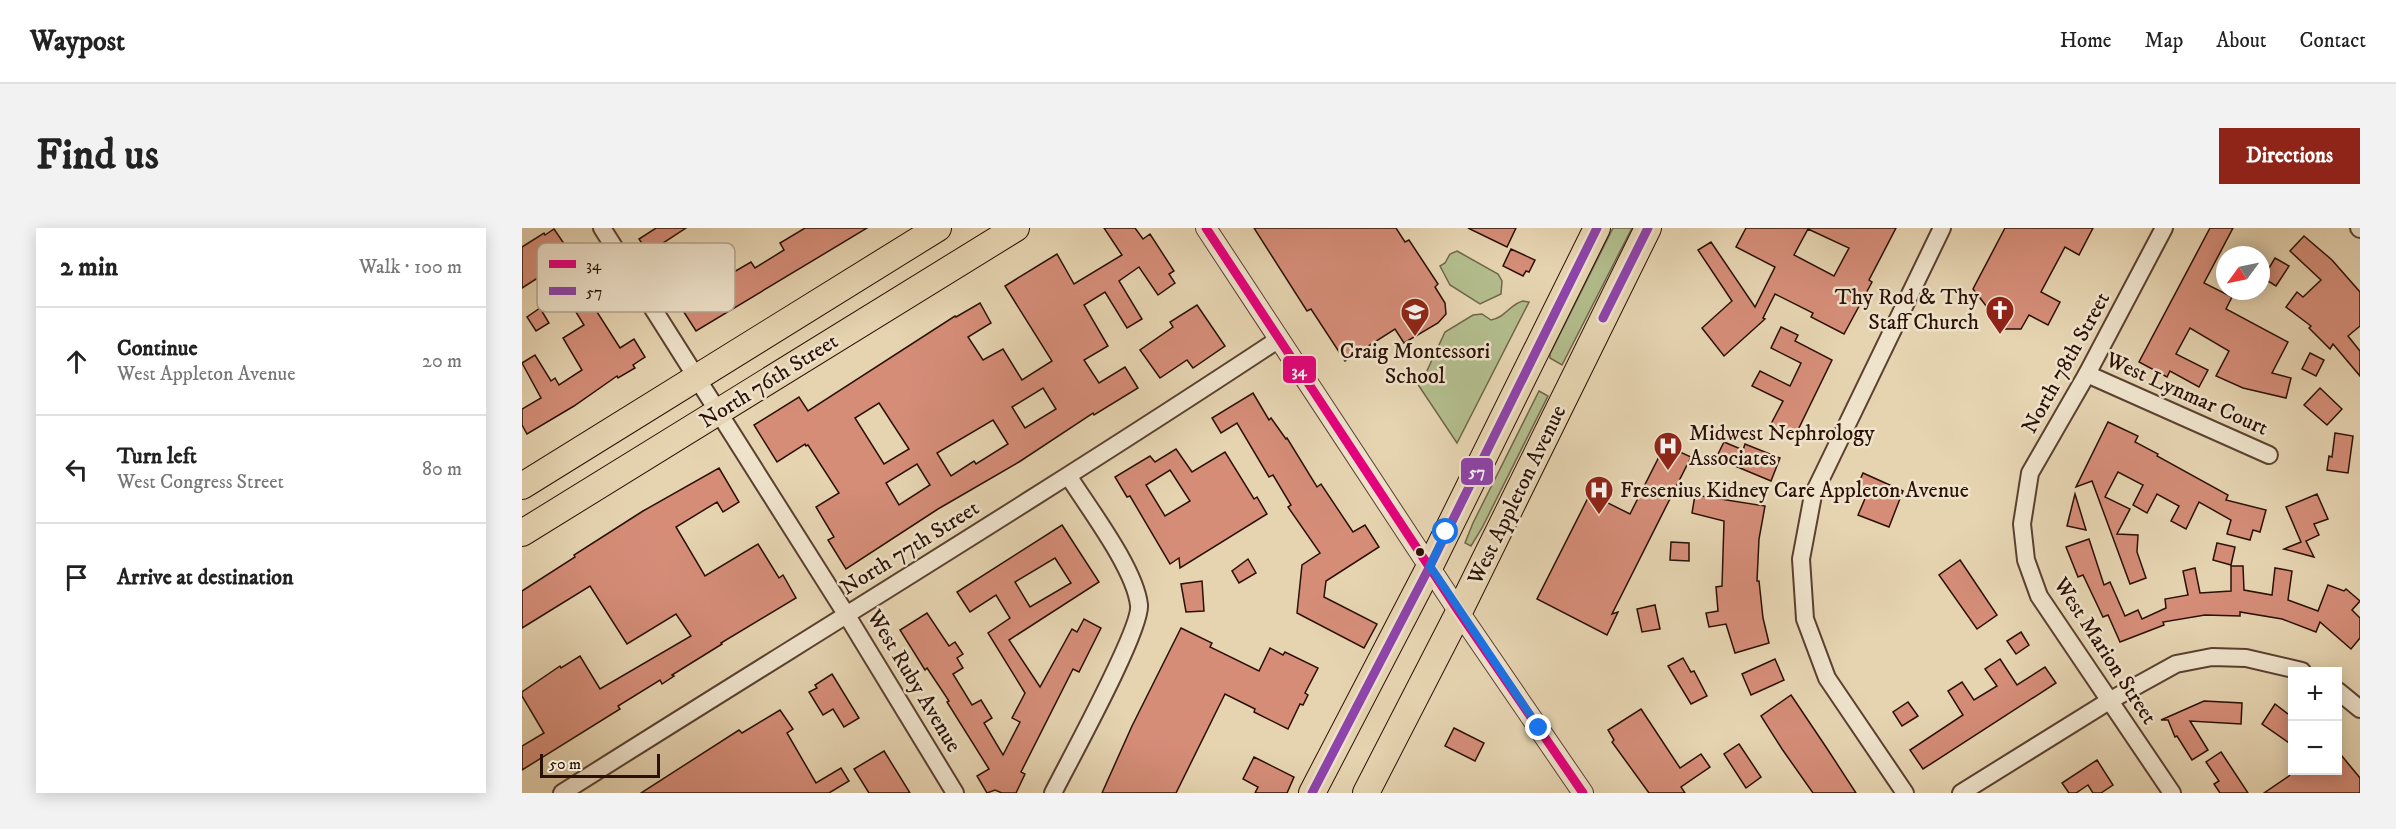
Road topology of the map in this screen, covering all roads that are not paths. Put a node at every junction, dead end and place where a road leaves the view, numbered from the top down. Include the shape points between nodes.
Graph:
1 (602, 228) edge
2 (938, 228) edge
3 (1016, 228) edge
4 (1206, 228) edge
5 (1597, 228) edge
6 (1648, 228) edge
7 (1941, 228) edge
8 (2164, 228) edge
9 (612, 243) edge
10 (656, 312) edge
11 (1279, 339) junction
12 (2087, 374) junction
13 (698, 378) junction
14 (719, 413) junction
15 (2269, 454) dead end
16 (1069, 477) junction
17 (522, 486) edge
18 (2022, 524) joint
19 (522, 534) edge
20 (1430, 566) junction
21 (1460, 612) junction
22 (846, 614) junction
23 (2288, 668) edge
24 (2109, 701) junction
25 (562, 793) edge
26 (955, 793) edge
27 (1053, 793) edge
28 (1312, 793) edge
29 (1366, 793) edge
30 (1583, 793) edge
31 (1905, 793) edge
32 (1961, 793) edge
33 (2172, 793) edge

1 - 9 street, West Ruby Avenue
2 - 13 main road, North 76th Street
3 - 14 main road, North 76th Street
4 - 11 street
5 - 20 main road, West Appleton Avenue
6 - 21 main road, West Appleton Avenue
7 - 31 street via 1813,495 1801,559 1805,619 1827,678
8 - 12 street, North 78th Street
10 - 13 street, West Ruby Avenue
11 - 16 street, North 77th Street
11 - 20 street
12 - 15 street, West Lynmar Court
12 - 18 street, North 78th Street via 2030,473
13 - 14 street, West Ruby Avenue
13 - 17 main road, North 76th Street
14 - 19 main road, North 76th Street
14 - 22 street, West Ruby Avenue
16 - 22 street, North 77th Street
16 - 27 street via 1131,576 1140,608 1131,637
18 - 24 street, West Marion Street via 2026,560 2039,596
20 - 21 street
20 - 28 main road, West Appleton Avenue
21 - 29 main road, West Appleton Avenue
21 - 30 street
22 - 25 street, North 77th Street
22 - 26 street, West Ruby Avenue
23 - 24 street via 2246,658 2212,657 2176,664
24 - 32 street
24 - 33 street, West Marion Street

